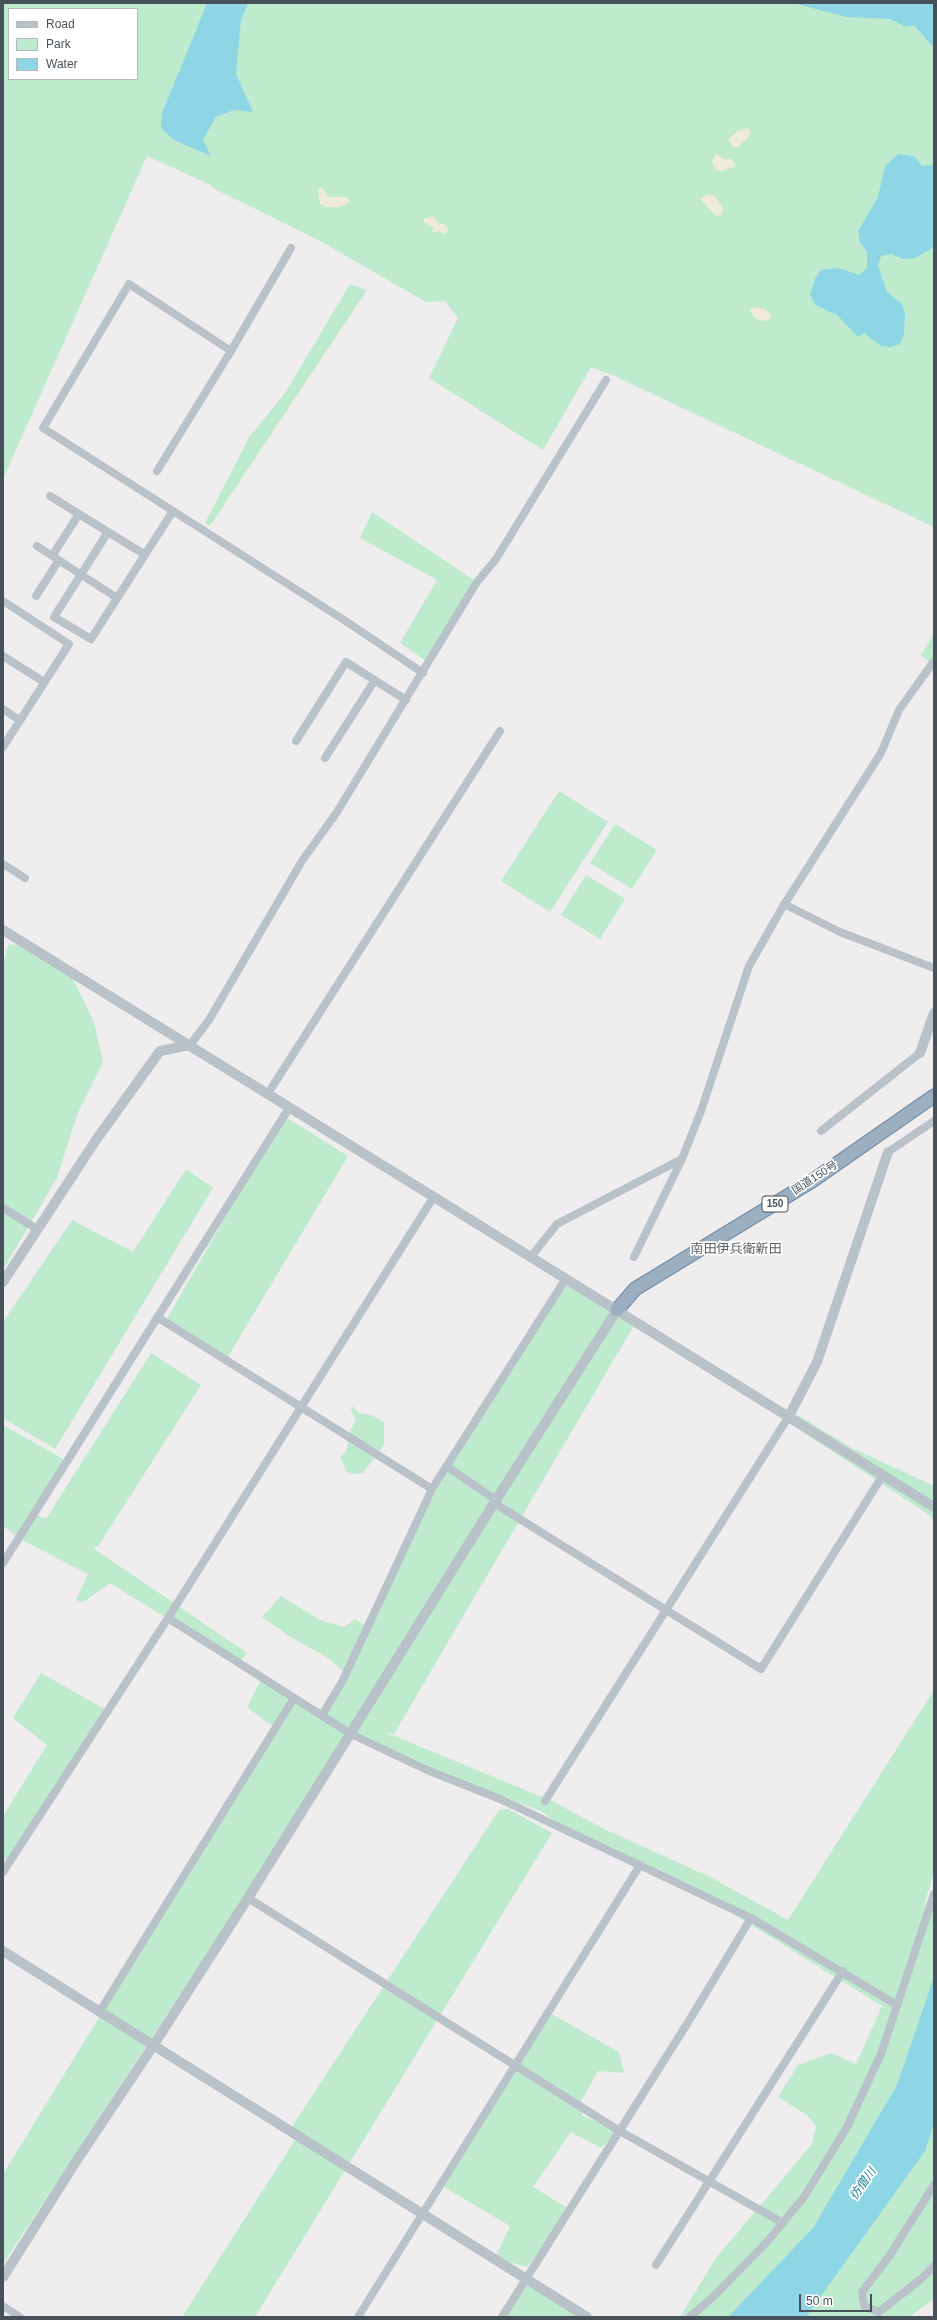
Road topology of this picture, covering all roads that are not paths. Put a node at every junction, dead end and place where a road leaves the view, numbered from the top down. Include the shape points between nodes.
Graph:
1 (291, 248) dead end
2 (231, 351) junction
3 (606, 380) dead end
4 (157, 471) dead end
5 (50, 496) dead end
6 (173, 511) junction
7 (80, 514) junction
8 (108, 532) junction
9 (37, 546) dead end
10 (144, 554) junction
11 (56, 558) junction
12 (81, 575) junction
13 (36, 596) dead end
14 (117, 598) junction
15 (3, 601) edge
16 (3, 656) edge
17 (934, 661) edge
18 (423, 673) junction
19 (375, 680) junction
20 (44, 682) junction
21 (406, 700) junction
22 (3, 710) edge
23 (19, 720) junction
24 (500, 731) dead end
25 (296, 742) dead end
26 (3, 747) edge
27 (325, 758) dead end
28 (3, 864) edge
29 (25, 878) dead end
30 (784, 904) junction
31 (3, 930) edge
32 (934, 968) edge
33 (934, 1013) edge
34 (190, 1045) junction
35 (920, 1053) joint
36 (267, 1095) junction
37 (934, 1096) edge
38 (289, 1108) junction
39 (934, 1121) edge
40 (821, 1131) dead end
41 (888, 1152) joint
42 (682, 1159) junction
43 (434, 1198) junction
44 (3, 1208) edge
45 (37, 1229) junction
46 (634, 1257) dead end
47 (530, 1258) junction
48 (5, 1275) edge
49 (565, 1280) junction
50 (618, 1310) junction
51 (157, 1317) junction
52 (301, 1407) junction
53 (789, 1416) junction
54 (446, 1466) junction
55 (883, 1475) junction
56 (432, 1489) junction
57 (495, 1501) junction
58 (934, 1507) edge
59 (3, 1563) edge
60 (666, 1610) junction
61 (168, 1618) junction
62 (294, 1698) junction
63 (322, 1715) junction
64 (351, 1734) junction
65 (545, 1801) dead end
66 (640, 1865) junction
67 (3, 1872) edge
68 (934, 1894) edge
69 (248, 1898) junction
70 (750, 1918) junction
71 (3, 1950) edge
72 (843, 1972) junction
73 (898, 2005) junction
74 (100, 2011) junction
75 (154, 2046) junction
76 (514, 2066) junction
77 (618, 2130) junction
78 (708, 2181) junction
79 (934, 2185) edge
80 (422, 2214) junction
81 (783, 2222) junction
82 (656, 2264) dead end
83 (934, 2266) edge
84 (3, 2277) edge
85 (526, 2278) junction
86 (3, 2306) edge
87 (20, 2317) edge
88 (358, 2317) edge
89 (502, 2317) edge
90 (587, 2317) edge
91 (690, 2317) edge

1 - 2 street
2 - 4 street
2 - 6 street via 129,284 43,428
3 - 18 street via 496,559 477,582
5 - 7 street
6 - 10 street
6 - 18 street
7 - 8 street
7 - 11 street
8 - 10 street
8 - 12 street
9 - 11 street
10 - 14 street
11 - 12 street
11 - 13 street
12 - 14 street
12 - 14 street via 54,617 91,640
15 - 20 street via 69,644
16 - 20 street
17 - 30 street via 899,710 881,753
18 - 21 street
19 - 21 street
19 - 25 street via 346,662
19 - 27 street
20 - 23 street
21 - 34 street via 337,812 302,862 209,1020
22 - 23 street
23 - 26 street
24 - 36 street
28 - 29 street
30 - 32 street via 840,932
30 - 42 street via 749,966 701,1111
31 - 34 street
33 - 35 street
34 - 36 street
34 - 45 street via 160,1051 96,1140
35 - 40 street
36 - 38 street
37 - 50 highway, 国道150号 / 150 via 812,1181 635,1289
38 - 43 street
38 - 51 street
39 - 41 street
41 - 53 street via 817,1362
42 - 46 street
42 - 47 street via 557,1224
43 - 47 street
43 - 52 street
44 - 45 street
45 - 48 street
47 - 49 street
49 - 50 street
49 - 54 street
50 - 53 street
50 - 57 street
51 - 52 street
51 - 59 street
52 - 56 street
52 - 61 street
53 - 55 street
53 - 60 street
54 - 56 street
54 - 57 street
55 - 58 street
55 - 60 street via 761,1669
56 - 63 street via 342,1682
57 - 60 street
57 - 64 street
60 - 65 street
61 - 62 street
61 - 67 street
62 - 63 street
62 - 74 street
63 - 64 street
64 - 66 street via 427,1770 500,1799
64 - 69 street
66 - 70 street
66 - 76 street
68 - 73 street
69 - 75 street
69 - 76 street
70 - 72 street
70 - 77 street
71 - 74 street
72 - 73 street
72 - 78 street
73 - 81 street via 881,2054 847,2127 804,2197
74 - 75 street
75 - 80 street
75 - 84 street via 75,2163
76 - 77 street
76 - 80 street
77 - 78 street
77 - 85 street
78 - 81 street
78 - 82 street
79 - 83 street via 890,2255 862,2292 864,2306 879,2312
80 - 85 street
80 - 88 street
81 - 91 street via 767,2242
85 - 89 street
85 - 90 street
86 - 87 street

